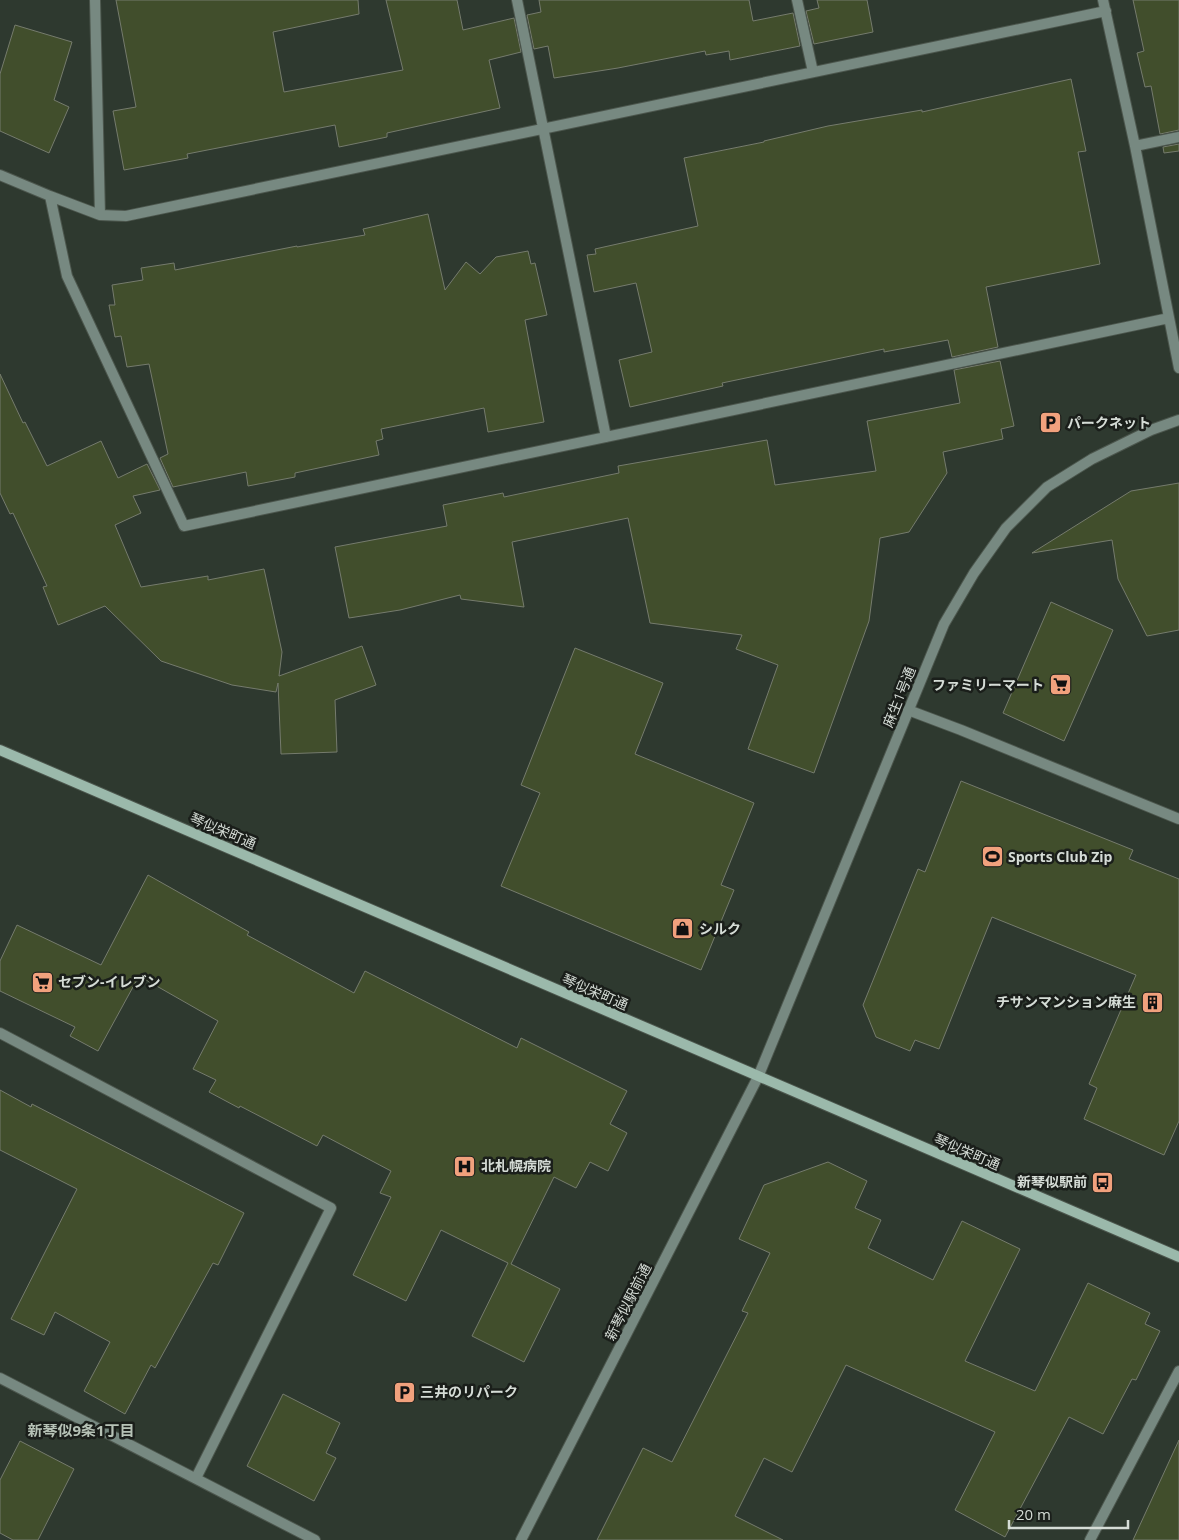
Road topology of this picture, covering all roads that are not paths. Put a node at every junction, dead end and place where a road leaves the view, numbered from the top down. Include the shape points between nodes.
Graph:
1 (95, 0) edge
2 (517, 0) edge
3 (798, 0) edge
4 (1103, 0) edge
5 (1106, 11) junction
6 (813, 72) junction
7 (544, 127) junction
8 (1179, 137) edge
9 (1135, 146) junction
10 (0, 175) edge
11 (50, 196) junction
12 (100, 215) junction
13 (1169, 318) junction
14 (1179, 368) edge
15 (1179, 420) edge
16 (606, 437) junction
17 (908, 710) junction
18 (0, 750) edge
19 (1179, 819) edge
20 (0, 1033) edge
21 (758, 1077) junction
22 (1179, 1258) edge
23 (1179, 1371) edge
24 (0, 1378) edge
25 (196, 1478) junction
26 (315, 1540) edge
27 (521, 1540) edge
28 (1090, 1540) edge

1 - 12 street
2 - 7 street
3 - 6 street
4 - 5 street
5 - 6 street
5 - 9 street
6 - 7 street
7 - 12 street via 126,216
7 - 16 street
8 - 9 street
9 - 13 street
10 - 11 street
11 - 12 street
11 - 16 street via 67,276 184,526
13 - 14 street
13 - 16 street
15 - 17 street, 麻生1号通 via 1092,459 1047,487 1006,528 944,624
17 - 19 street
17 - 21 street, 麻生1号通
18 - 21 main road, 琴似栄町通
20 - 25 street via 331,1208
21 - 22 main road, 琴似栄町通
21 - 27 street, 新琴似駅前通
23 - 28 street
24 - 25 street
25 - 26 street

